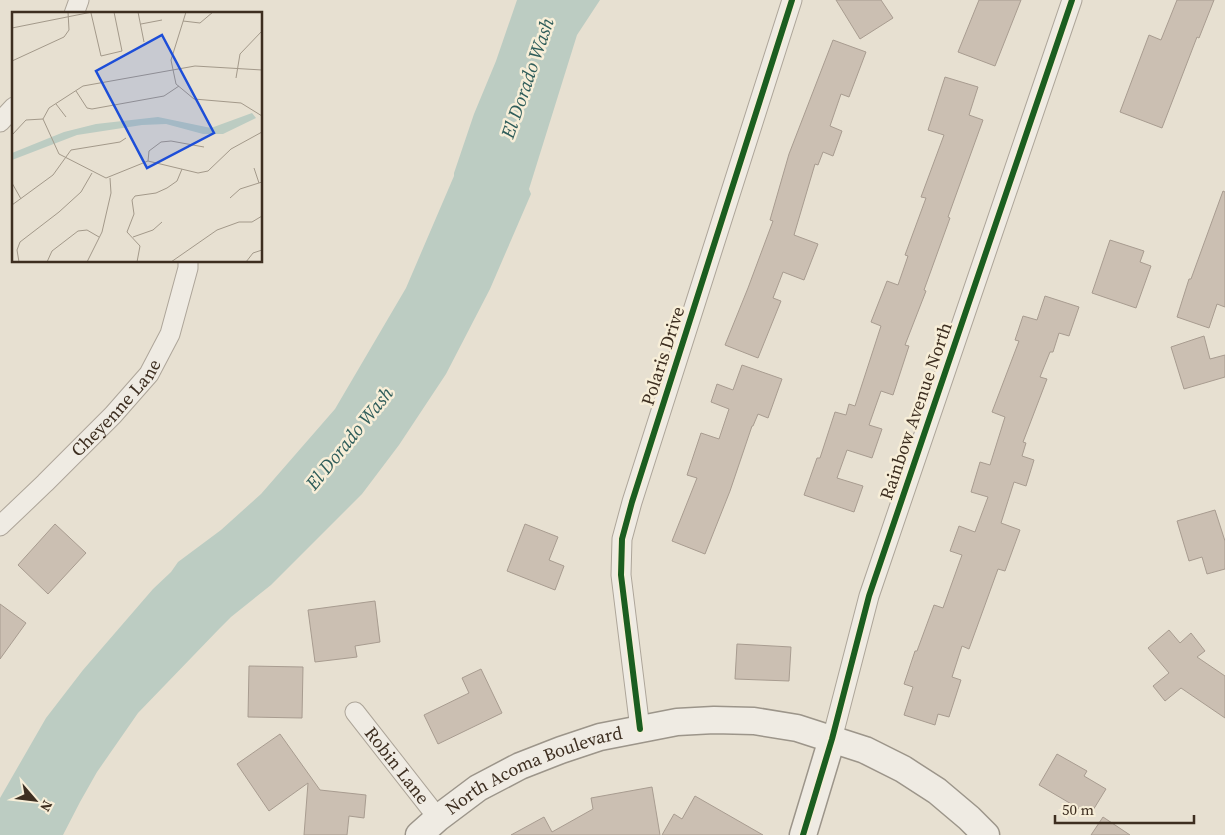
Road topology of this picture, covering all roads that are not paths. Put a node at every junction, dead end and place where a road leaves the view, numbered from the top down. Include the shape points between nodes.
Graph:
1 (79, 0) edge
2 (792, 0) edge
3 (1072, 0) edge
4 (75, 12) edge
5 (12, 109) edge
6 (0, 122) edge
7 (188, 262) edge
8 (0, 526) edge
9 (355, 712) dead end
10 (640, 730) junction
11 (832, 739) junction
12 (438, 818) junction
13 (419, 835) edge
14 (803, 835) edge
15 (986, 835) edge

1 - 4 street
2 - 10 street, Polaris Drive via 622,540 621,575
3 - 11 street, Rainbow Avenue North via 869,596
5 - 6 street
7 - 8 street, Cheyenne Lane via 170,334 148,374 113,415
9 - 12 street, Robin Lane
10 - 11 main road, North Acoma Boulevard via 677,722 754,721 797,728
10 - 12 main road, North Acoma Boulevard via 600,737 520,766 478,788
11 - 14 main road, Rainbow Avenue North
11 - 15 main road, North Acoma Boulevard via 865,750 903,769 936,791
12 - 13 main road, North Acoma Boulevard

